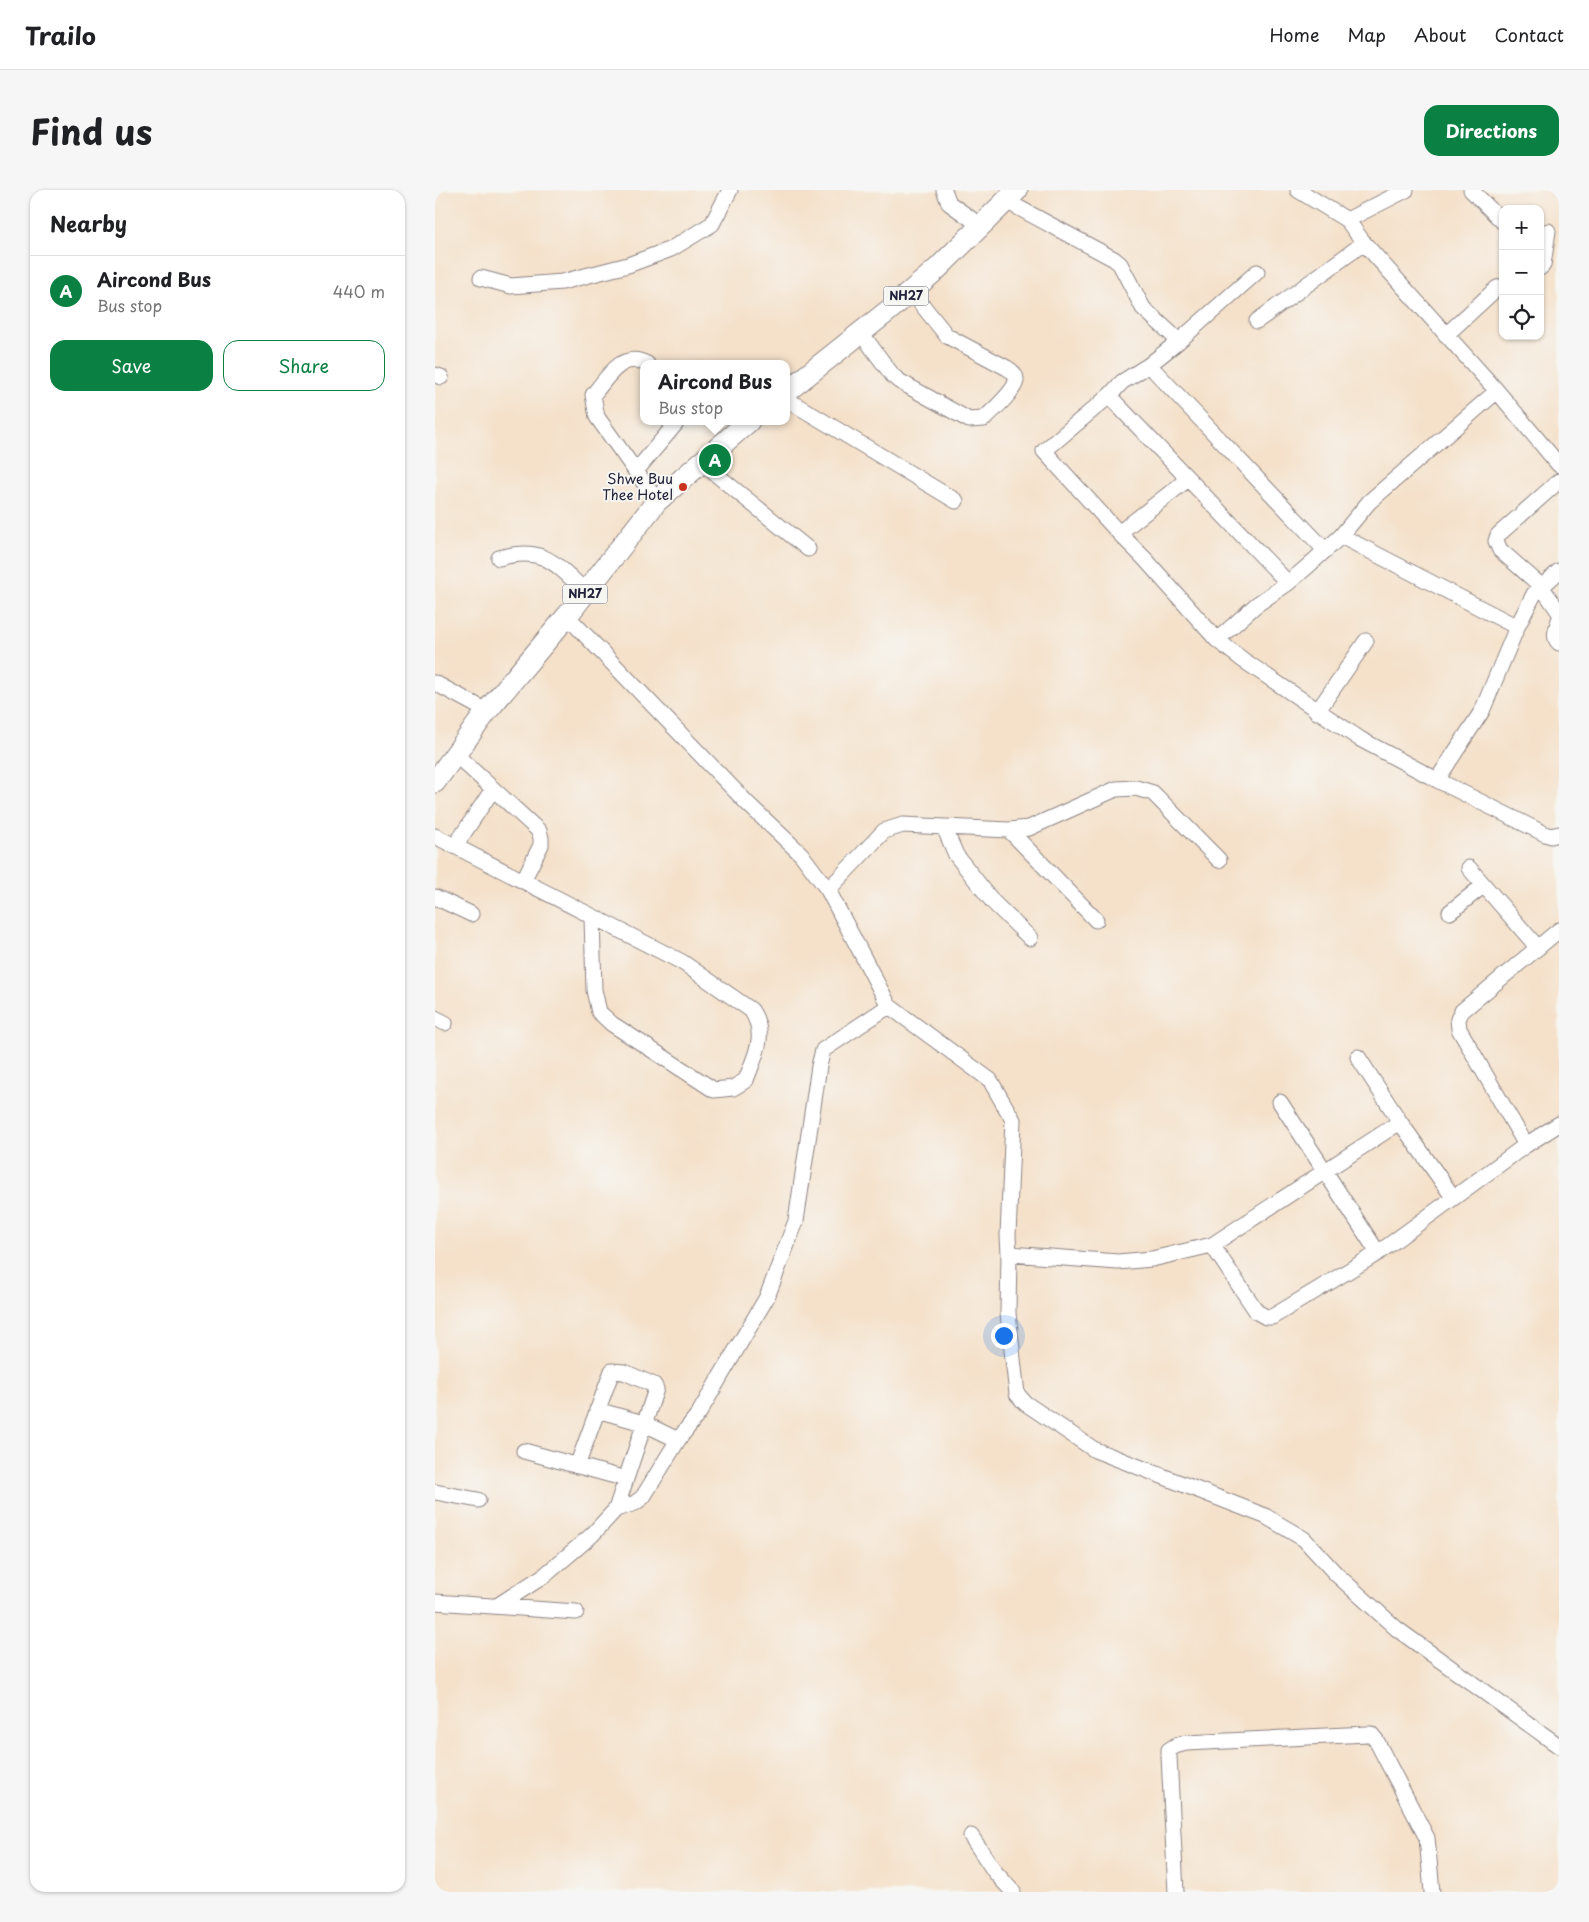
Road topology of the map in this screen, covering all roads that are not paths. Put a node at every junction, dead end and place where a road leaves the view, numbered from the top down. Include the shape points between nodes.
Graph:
1 (730, 190) edge
2 (944, 190) edge
3 (1298, 190) edge
4 (1406, 190) edge
5 (1471, 190) edge
6 (1011, 195) edge
7 (1499, 218) edge
8 (1347, 220) junction
9 (981, 226) junction
10 (1549, 231) edge
11 (1364, 243) junction
12 (1544, 259) edge
13 (1257, 272) dead end
14 (481, 278) dead end
15 (1499, 287) edge
16 (911, 291) junction
17 (1257, 321) dead end
18 (861, 333) junction
19 (1446, 334) junction
20 (1179, 341) junction
21 (640, 361) edge
22 (1149, 365) junction
23 (790, 389) edge
24 (1497, 391) junction
25 (1109, 396) junction
26 (790, 401) edge
27 (676, 425) edge
28 (745, 425) edge
29 (702, 463) junction
30 (1559, 465) edge
31 (636, 471) junction
32 (1188, 479) junction
33 (1559, 480) edge
34 (657, 501) junction
35 (956, 501) dead end
36 (1119, 533) junction
37 (1341, 536) junction
38 (808, 549) dead end
39 (1325, 550) junction
40 (499, 558) dead end
41 (1559, 571) edge
42 (1288, 583) junction
43 (1541, 586) junction
44 (586, 592) junction
45 (1559, 612) edge
46 (567, 616) junction
47 (1559, 620) edge
48 (1517, 627) junction
49 (1217, 640) junction
50 (1366, 641) dead end
51 (1559, 642) edge
52 (435, 682) edge
53 (487, 711) junction
54 (1317, 712) junction
55 (455, 754) junction
56 (1437, 780) junction
57 (435, 782) edge
58 (493, 789) junction
59 (944, 827) junction
60 (1009, 830) junction
61 (1559, 834) edge
62 (435, 836) edge
63 (455, 846) junction
64 (1219, 860) dead end
65 (1469, 868) dead end
66 (523, 881) junction
67 (1484, 885) junction
68 (828, 890) junction
69 (435, 897) edge
70 (1450, 912) dead end
71 (471, 914) dead end
72 (592, 917) junction
73 (1096, 920) dead end
74 (1559, 930) edge
75 (1030, 938) dead end
76 (1538, 948) junction
77 (889, 1006) junction
78 (1358, 1057) dead end
79 (1280, 1102) dead end
80 (1400, 1122) junction
81 (1559, 1124) edge
82 (1527, 1145) junction
83 (1324, 1172) junction
84 (1453, 1198) junction
85 (1212, 1245) junction
86 (1377, 1253) junction
87 (1009, 1254) junction
88 (597, 1410) junction
89 (643, 1424) junction
90 (678, 1440) junction
91 (524, 1451) dead end
92 (577, 1466) junction
93 (626, 1479) junction
94 (435, 1492) edge
95 (478, 1500) dead end
96 (616, 1509) junction
97 (435, 1602) edge
98 (497, 1606) junction
99 (575, 1612) dead end
100 (1559, 1746) edge
101 (971, 1836) dead end
102 (1013, 1892) edge
103 (1176, 1892) edge
104 (1432, 1892) edge

1 - 14 street via 712,224 671,249 628,265 562,282 511,286
2 - 9 street via 949,203
3 - 8 street
4 - 8 street
5 - 7 street
6 - 9 highway, NH27
6 - 20 street via 1120,264 1143,308
8 - 11 street
9 - 16 highway, NH27
10 - 12 street
11 - 17 street
11 - 19 street
13 - 20 street
15 - 19 street
16 - 18 highway, NH27
16 - 18 street via 947,336 1007,368 1015,376 1013,389 984,419 969,420 899,381
18 - 23 highway, NH27
19 - 24 street
20 - 22 street
21 - 31 street via 626,360 618,364 593,395 597,417
22 - 25 street via 1122,382
22 - 39 street
24 - 30 street
24 - 37 street via 1369,502
25 - 32 street
25 - 36 street via 1044,451
26 - 35 street
27 - 31 street
28 - 29 highway, NH27
29 - 34 highway, NH27
29 - 38 street
31 - 34 street
32 - 36 street
32 - 42 street
33 - 43 street via 1498,534 1496,540 1500,550
34 - 44 highway, NH27
36 - 49 street
37 - 39 street
37 - 48 street
39 - 42 street
40 - 44 street via 516,553 534,553 553,562
41 - 43 street
42 - 49 street via 1256,605
43 - 45 street
43 - 48 street
44 - 46 highway, NH27
46 - 53 highway, NH27
46 - 68 street via 801,854
47 - 51 street via 1555,635
48 - 56 street via 1482,711
49 - 54 street
50 - 54 street
52 - 53 street
53 - 55 highway, NH27
54 - 56 street
55 - 57 highway, NH27
55 - 58 street
56 - 61 street via 1545,834
58 - 63 street
58 - 66 street via 539,831 541,845
59 - 60 street
59 - 68 street via 903,825 884,831
59 - 75 street via 956,855 987,896
60 - 64 street via 1029,828 1116,789 1137,788 1153,793
60 - 73 street
62 - 63 street
63 - 66 street
65 - 67 street
66 - 72 street
67 - 70 street
67 - 76 street
68 - 77 street
69 - 71 street
72 - 72 street via 682,962 751,1010 758,1020 761,1036 746,1080 733,1088 714,1090 612,1024 599,1012 593,990
74 - 76 street
76 - 82 street via 1462,1011 1458,1019 1459,1030
77 - 87 street via 990,1080 1013,1120
77 - 90 street via 823,1050 796,1221 767,1297 699,1413
78 - 80 street
79 - 83 street
80 - 83 street
80 - 84 street
81 - 82 street
82 - 84 street
83 - 85 street
83 - 86 street
84 - 86 street
85 - 86 street via 1257,1312 1266,1317 1277,1314
85 - 87 street via 1152,1259 1118,1262
87 - 100 street via 1008,1313 1017,1394 1025,1403 1095,1450 1265,1516 1304,1539 1397,1629
88 - 89 street
88 - 89 street via 612,1371 624,1372 654,1384 656,1389
88 - 92 street
89 - 90 street
89 - 93 street
90 - 96 street via 643,1497 635,1504
91 - 92 street
92 - 93 street
93 - 96 street
94 - 95 street
96 - 98 street via 592,1535 545,1575
97 - 98 street
98 - 99 street
101 - 102 street
103 - 104 street via 1169,1750 1186,1743 1371,1734 1427,1838

